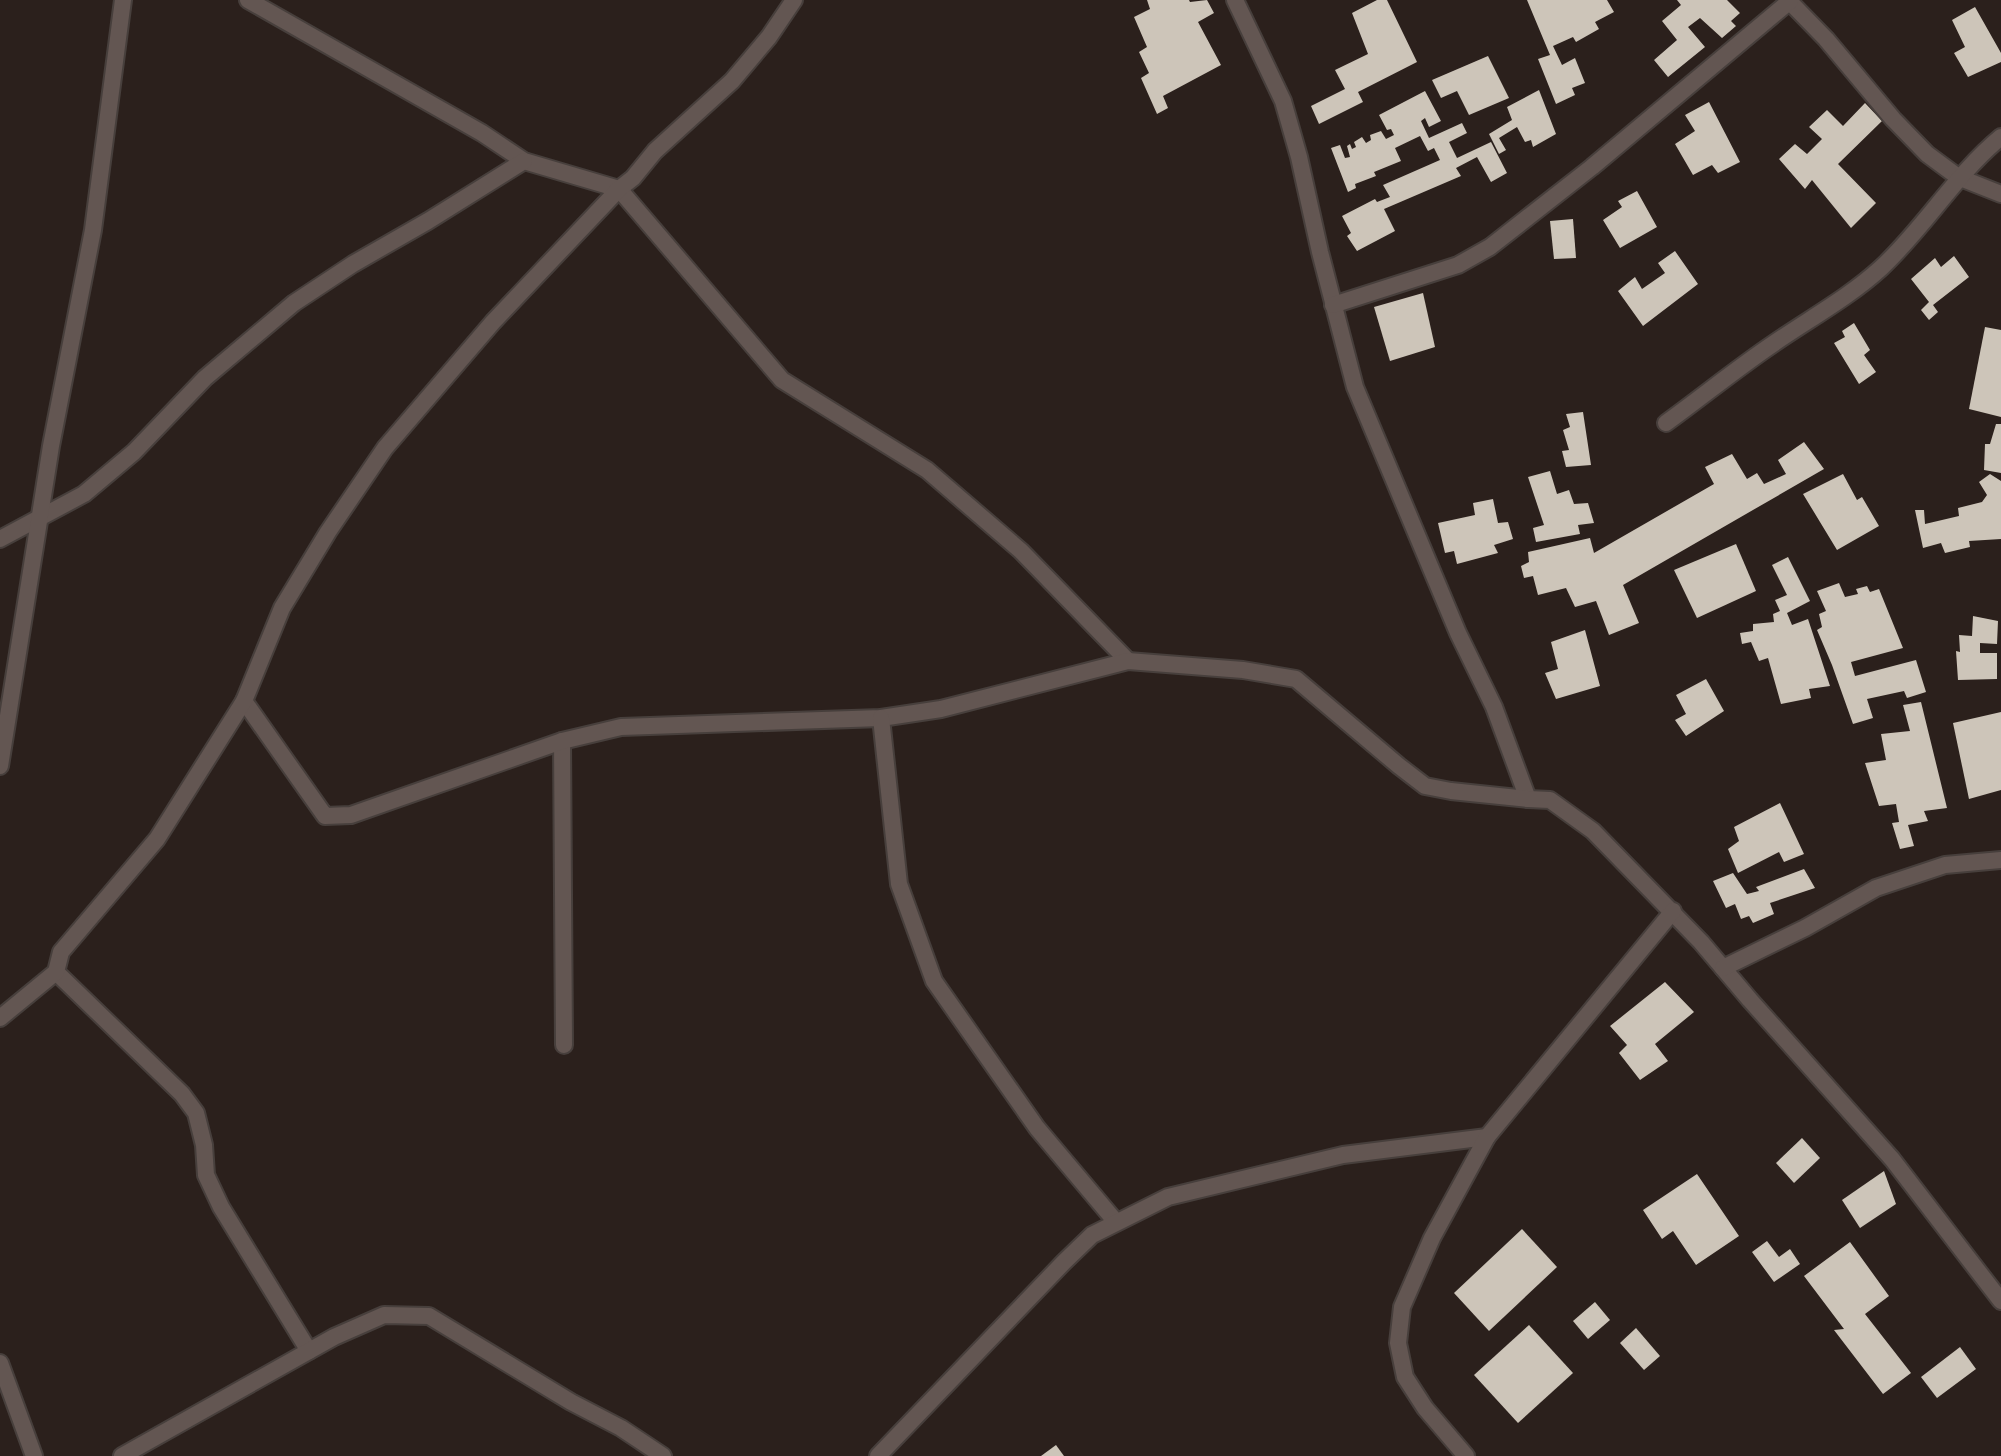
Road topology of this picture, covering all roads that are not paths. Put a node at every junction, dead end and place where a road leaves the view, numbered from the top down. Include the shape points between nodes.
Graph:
1 (123, 0) edge
2 (248, 0) edge
3 (794, 0) edge
4 (1235, 0) edge
5 (1789, 1) edge
6 (2001, 136) edge
7 (524, 161) junction
8 (1958, 177) junction
9 (619, 189) junction
10 (2001, 194) edge
11 (1334, 305) junction
12 (1666, 423) dead end
13 (40, 518) junction
14 (0, 539) edge
15 (1128, 661) junction
16 (244, 700) junction
17 (881, 718) junction
18 (562, 741) junction
19 (0, 766) edge
20 (1528, 800) junction
21 (2001, 860) edge
22 (1673, 911) junction
23 (1724, 968) junction
24 (56, 972) junction
25 (0, 1018) edge
26 (564, 1045) dead end
27 (1486, 1137) junction
28 (1116, 1222) junction
29 (2001, 1301) edge
30 (309, 1351) junction
31 (0, 1363) edge
32 (34, 1456) edge
33 (122, 1456) edge
34 (663, 1456) edge
35 (878, 1456) edge
36 (1466, 1456) edge

1 - 13 street via 93,230
2 - 7 street via 482,133
3 - 9 street via 732,81
4 - 11 street via 1282,101
5 - 8 street via 1893,119 1927,154
5 - 11 street via 1592,167 1490,247 1458,265
6 - 8 street
7 - 9 street
7 - 13 street via 294,303 205,378 134,452 84,494
8 - 10 street
8 - 12 street via 1911,238 1880,269
9 - 15 street via 782,380 927,470 1021,550
9 - 16 street via 493,322 385,448 282,608
11 - 20 street via 1355,387 1458,633 1494,707
13 - 14 street
13 - 19 street
15 - 17 street via 941,709
15 - 20 street via 1243,670 1296,680 1425,786
16 - 18 street via 325,816 351,815
16 - 24 street via 157,839 61,952
17 - 18 street via 621,727
17 - 28 street via 899,884 934,981 1037,1128
18 - 26 street
20 - 22 street via 1550,800 1593,831
21 - 23 street via 1946,865 1876,888
22 - 23 street
22 - 27 street
23 - 29 street via 1892,1159
24 - 25 street
24 - 30 street via 182,1094 196,1113 206,1175 221,1207
27 - 28 street via 1343,1155 1168,1197
27 - 36 street via 1432,1238 1402,1307 1398,1343 1405,1377 1425,1408
28 - 35 street via 1092,1235
30 - 33 street
30 - 34 street via 384,1315 429,1316
31 - 32 street

